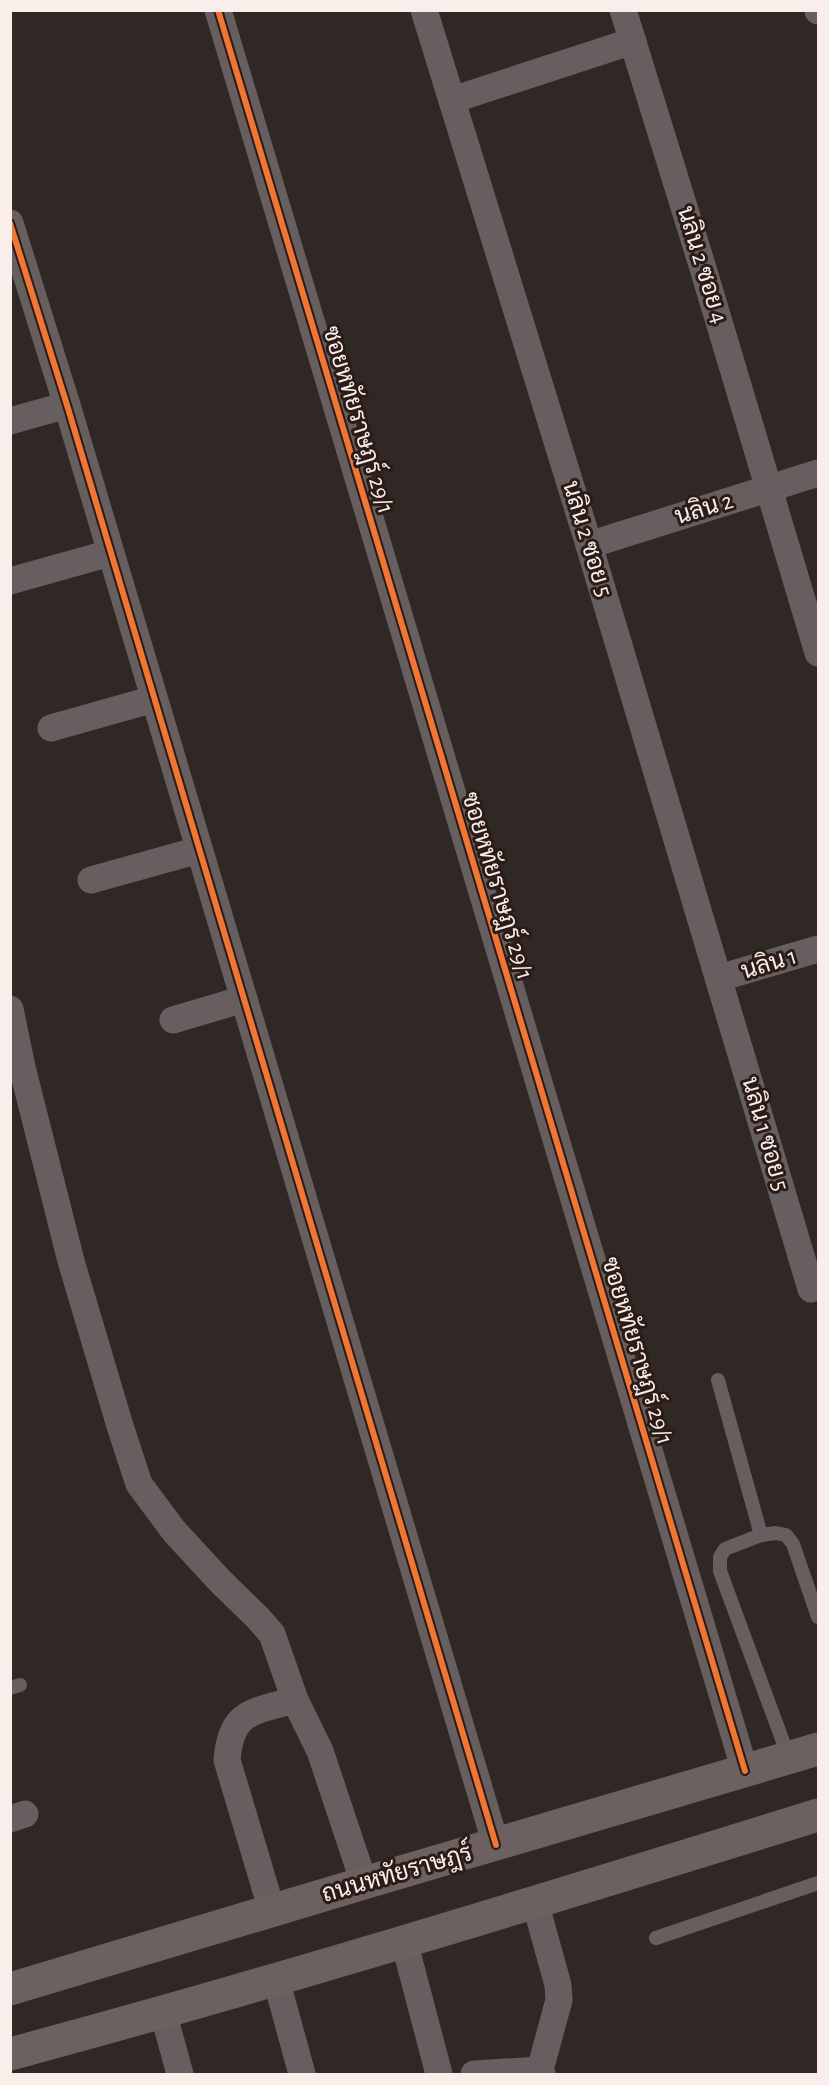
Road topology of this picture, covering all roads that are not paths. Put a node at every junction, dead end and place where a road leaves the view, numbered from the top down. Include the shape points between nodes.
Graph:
1 (218, 10) edge
2 (424, 10) edge
3 (623, 10) edge
4 (633, 41) junction
5 (452, 100) junction
6 (10, 223) edge
7 (15, 259) edge
8 (67, 405) junction
9 (10, 421) edge
10 (819, 473) edge
11 (770, 489) junction
12 (589, 545) junction
13 (110, 554) junction
14 (10, 580) edge
15 (819, 653) edge
16 (154, 699) junction
17 (51, 728) dead end
18 (199, 850) junction
19 (91, 880) dead end
20 (819, 949) edge
21 (719, 978) junction
22 (244, 999) junction
23 (10, 1009) edge
24 (173, 1020) dead end
25 (811, 1289) dead end
26 (718, 1380) dead end
27 (761, 1535) junction
28 (819, 1617) edge
29 (295, 1700) junction
30 (804, 1753) edge
31 (745, 1771) junction
32 (819, 1815) edge
33 (496, 1845) junction
34 (364, 1882) junction
35 (819, 1883) edge
36 (535, 1902) junction
37 (272, 1911) junction
38 (656, 1938) dead end
39 (404, 1941) junction
40 (276, 1979) junction
41 (10, 1989) edge
42 (163, 2012) junction
43 (10, 2054) edge
44 (541, 2072) edge
45 (180, 2074) edge
46 (302, 2074) edge
47 (439, 2074) edge
48 (474, 2074) edge

1 - 31 street, ซอยหทัยราษฎร์ 29/1
2 - 5 street, นลิน 2 ซอย 5
3 - 4 street, นลิน 2 ซอย 4
4 - 5 street
4 - 11 street, นลิน 2 ซอย 4
5 - 12 street, นลิน 2 ซอย 5
6 - 7 street
7 - 8 street
8 - 9 street
8 - 13 street
10 - 11 street, นลิน 2
11 - 12 street, นลิน 2
11 - 15 street, นลิน 2 ซอย 4
12 - 21 street, นลิน 2 ซอย 5
13 - 14 street
13 - 16 street
16 - 17 street
16 - 18 street
18 - 19 street
18 - 22 street
20 - 21 street, นลิน 1
21 - 25 street, นลิน 1 ซอย 5
22 - 24 street
22 - 33 street
23 - 29 street via 71,1261 139,1484 174,1531 272,1634
26 - 27 lane
27 - 28 lane via 786,1535 793,1544
27 - 30 lane via 725,1549 720,1557 720,1571
29 - 34 street via 320,1751
29 - 37 street via 244,1717 229,1740 227,1760
30 - 31 main road, ถนนหทัยราษฎร์
31 - 33 main road, ถนนหทัยราษฎร์
32 - 36 main road
33 - 34 main road, ถนนหทัยราษฎร์
34 - 37 main road, ถนนหทัยราษฎร์
35 - 38 lane
36 - 39 main road
36 - 44 street via 559,2000
37 - 41 main road, ถนนหทัยราษฎร์
39 - 40 main road
39 - 47 street
40 - 42 main road
40 - 46 street
42 - 43 main road
42 - 45 street
44 - 48 street

